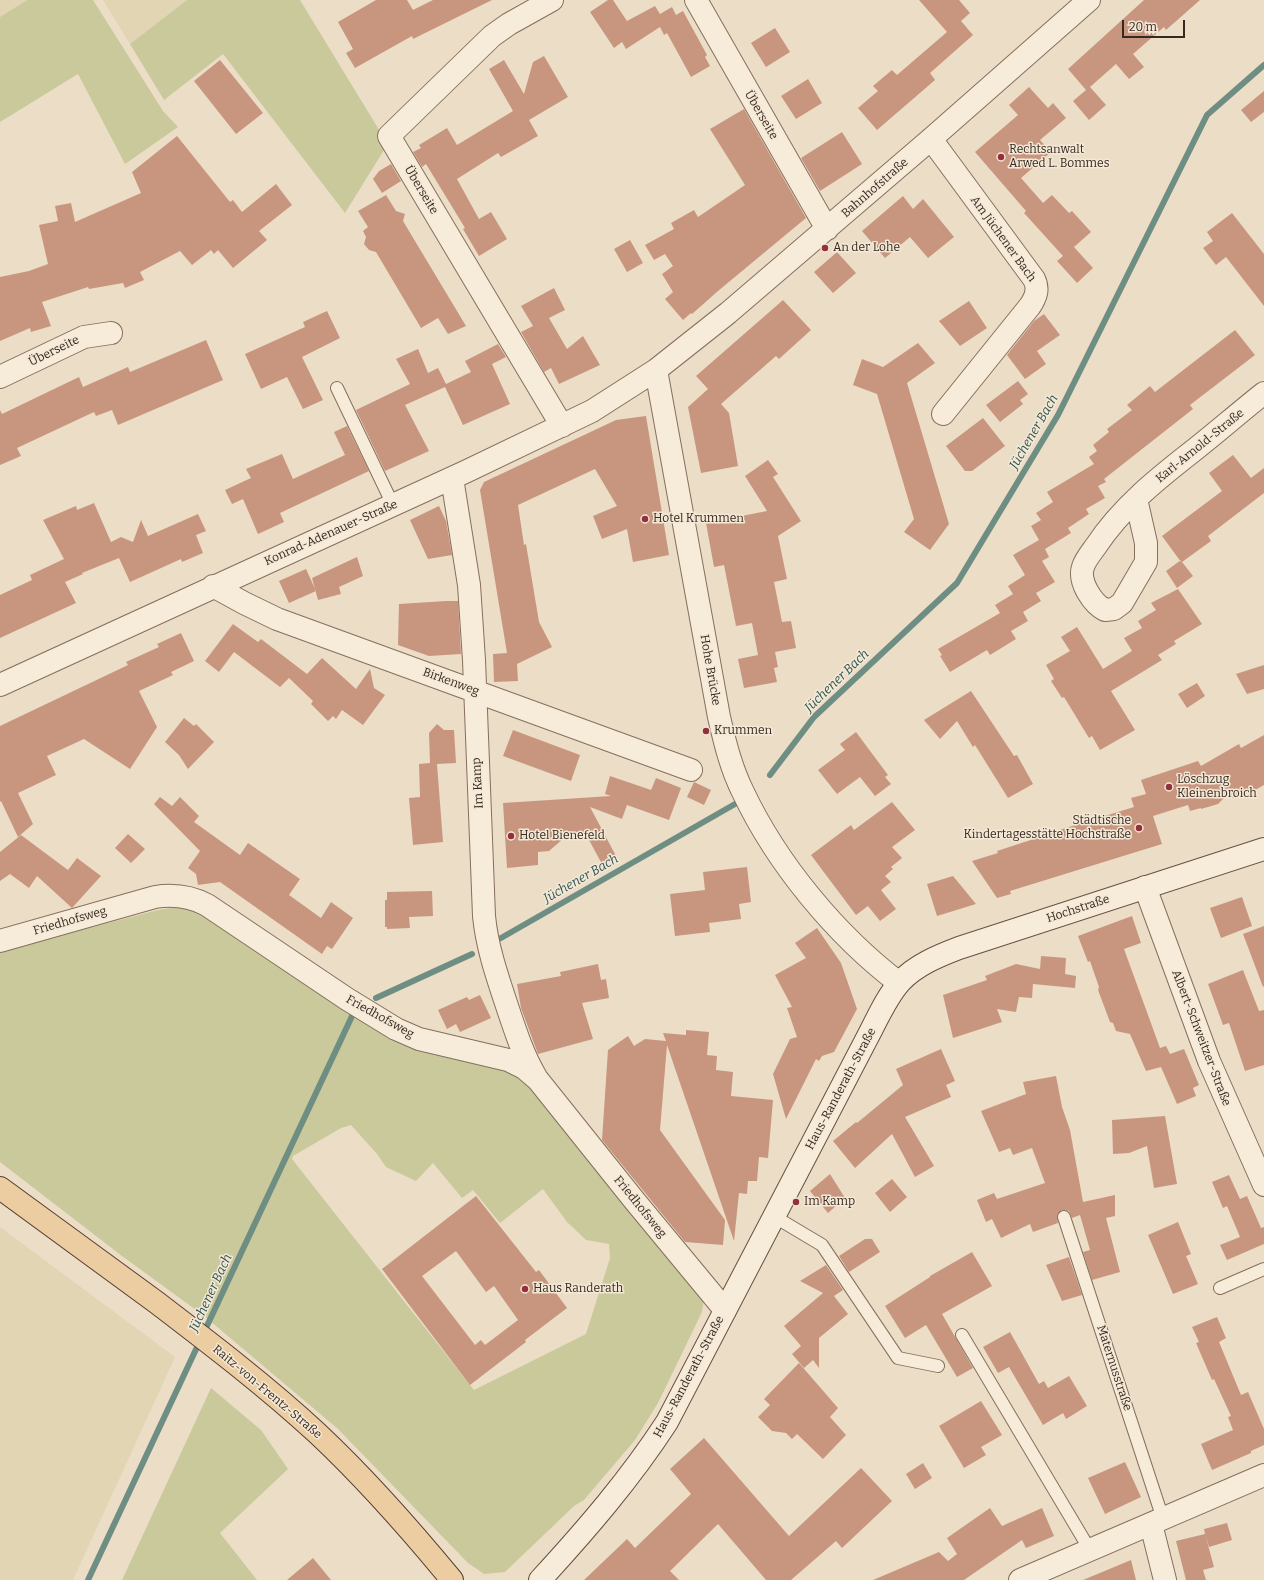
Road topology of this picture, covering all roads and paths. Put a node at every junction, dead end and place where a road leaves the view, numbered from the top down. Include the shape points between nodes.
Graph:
1 (552, 0) edge
2 (696, 0) edge
3 (1084, 1) edge
4 (931, 140) junction
5 (827, 229) junction
6 (111, 333) dead end
7 (656, 370) junction
8 (0, 377) edge
9 (337, 388) dead end
10 (1264, 393) edge
11 (944, 414) dead end
12 (562, 426) junction
13 (452, 478) junction
14 (1136, 499) dead end
15 (392, 505) junction
16 (214, 586) junction
17 (0, 684) edge
18 (474, 690) junction
19 (691, 770) dead end
20 (1264, 849) edge
21 (1144, 887) junction
22 (0, 941) edge
23 (899, 984) junction
24 (538, 1080) junction
25 (1264, 1186) edge
26 (0, 1188) edge
27 (775, 1217) junction
28 (1064, 1217) dead end
29 (1264, 1269) edge
30 (1220, 1288) dead end
31 (725, 1310) junction
32 (962, 1335) dead end
33 (938, 1366) dead end
34 (1264, 1475) edge
35 (1157, 1521) junction
36 (1090, 1550) junction
37 (452, 1578) edge
38 (540, 1580) edge
39 (1020, 1580) edge
40 (1165, 1580) edge

1 - 12 street, Überseite via 492,36 389,136
2 - 5 street, Überseite
3 - 4 street, Bahnhofstraße
4 - 5 street, Bahnhofstraße
4 - 11 street, Am Jüchener Bach via 1037,286 1036,296 1030,306
5 - 7 street, Bahnhofstraße
6 - 8 street, Überseite via 84,337
7 - 12 street, Konrad-Adenauer-Straße via 592,411
7 - 23 street, Hohe Brücke via 719,717 736,776 759,824 801,884 857,948
9 - 15 lane
10 - 14 street, Karl-Arnold-Straße
12 - 13 street, Konrad-Adenauer-Straße
13 - 15 street, Konrad-Adenauer-Straße
13 - 18 street, Im Kamp via 469,584
15 - 16 street, Konrad-Adenauer-Straße
16 - 17 street, Konrad-Adenauer-Straße
16 - 18 street, Birkenweg via 277,619
18 - 19 street, Birkenweg
18 - 24 street, Im Kamp via 486,936 515,1029
20 - 21 street, Hochstraße
21 - 23 street, Hochstraße via 959,948 924,963
21 - 25 street, Albert-Schweitzer-Straße via 1209,1061
22 - 24 street, Friedhofsweg via 155,897 174,895 191,898 215,910 396,1029 420,1039 508,1060 524,1068
23 - 27 street, Haus-Randerath-Straße via 860,1052
24 - 31 street, Friedhofsweg
26 - 37 main road, Raitz-von-Frentz-Straße via 249,1374 318,1434 380,1497
27 - 31 street, Haus-Randerath-Straße
27 - 33 lane via 822,1245 898,1358
28 - 35 lane, Maternusstraße
29 - 30 lane
31 - 38 street, Haus-Randerath-Straße via 684,1393 646,1454 609,1502
32 - 36 lane
34 - 35 street
35 - 36 street
35 - 40 street
36 - 39 street

